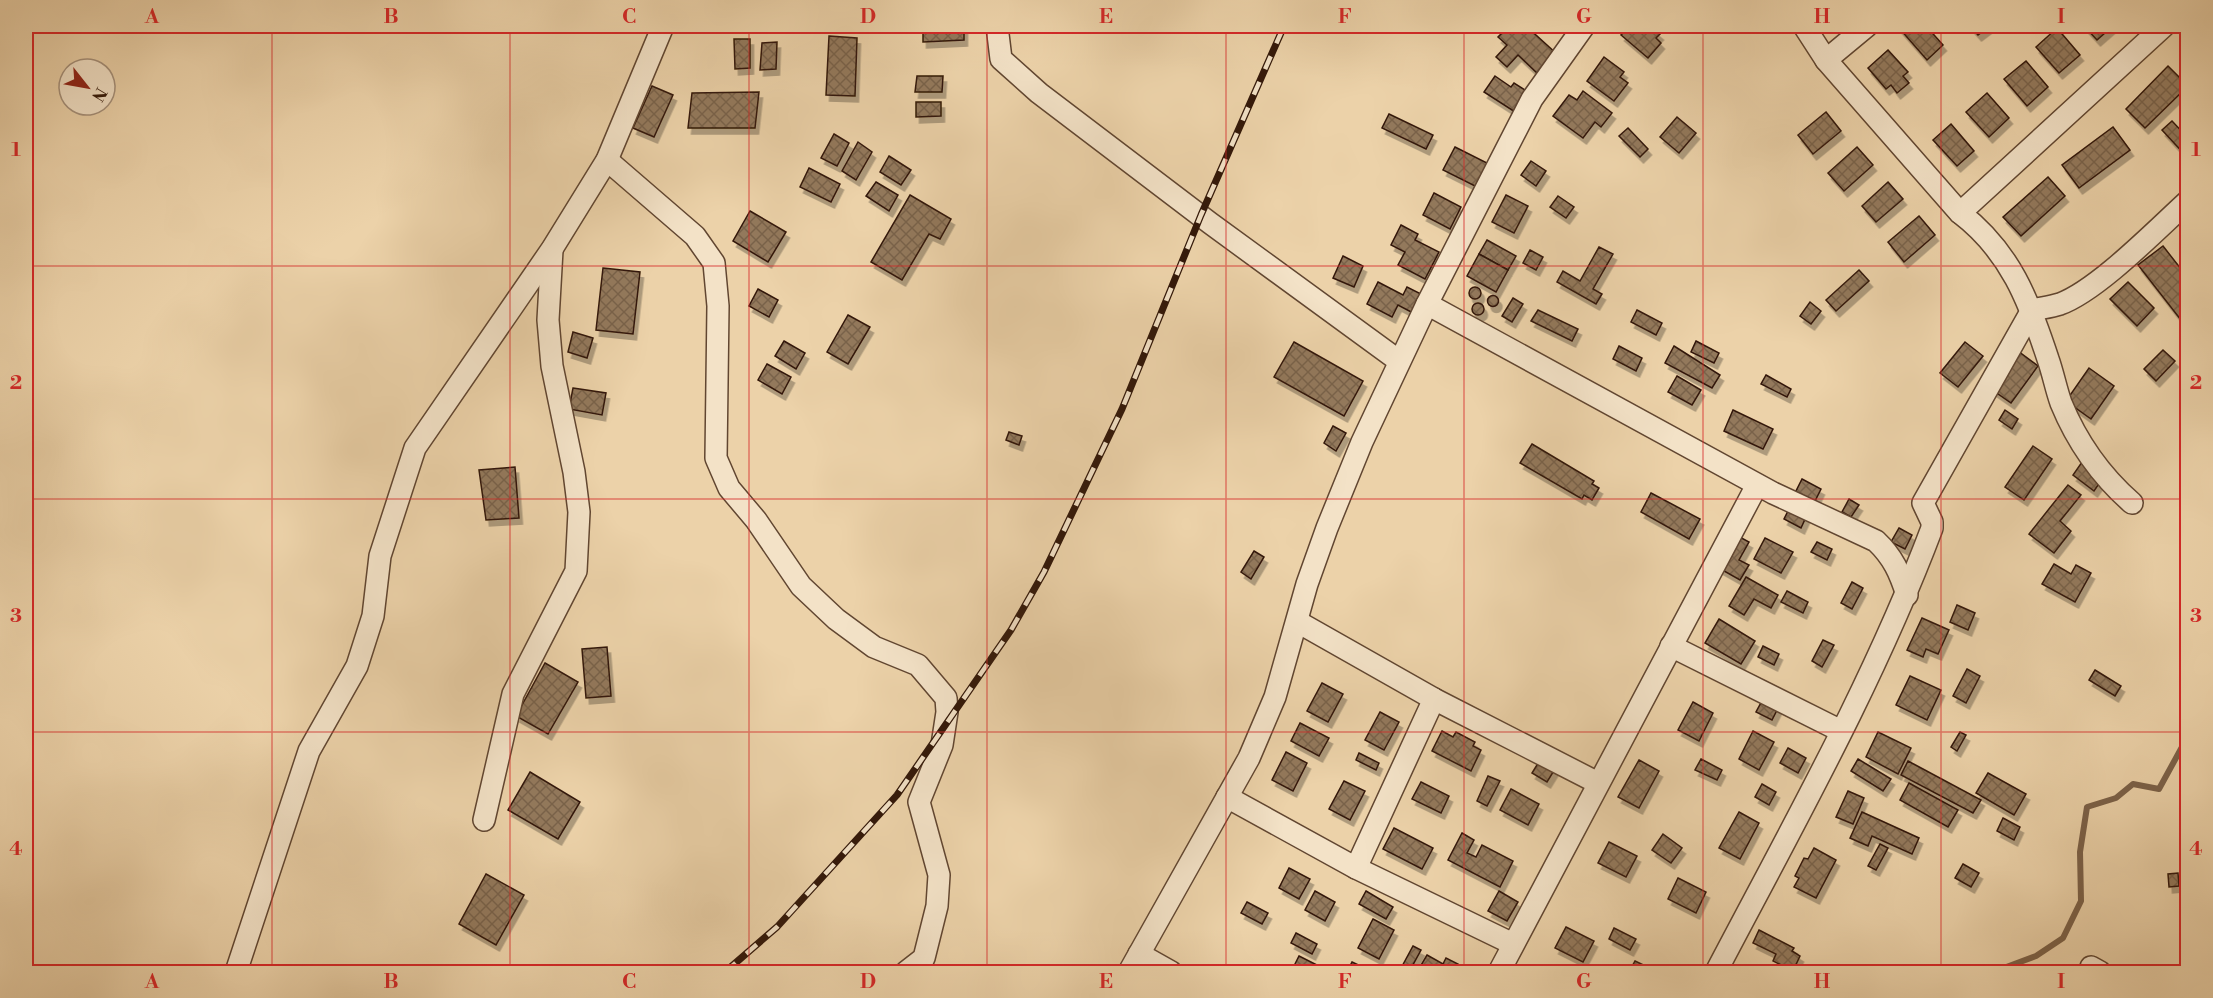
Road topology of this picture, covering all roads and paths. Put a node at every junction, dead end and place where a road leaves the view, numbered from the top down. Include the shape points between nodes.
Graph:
1 (663, 26) edge
2 (996, 26) edge
3 (1584, 26) edge
4 (1804, 26) edge
5 (1868, 26) edge
6 (2164, 26) edge
7 (1826, 60) junction
8 (607, 160) junction
9 (2187, 201) edge
10 (1960, 213) junction
11 (552, 249) junction
12 (1427, 304) junction
13 (2032, 310) junction
14 (1399, 360) junction
15 (1757, 485) junction
16 (2132, 503) dead end
17 (1907, 595) junction
18 (1298, 622) junction
19 (1671, 646) junction
20 (1434, 699) junction
21 (1841, 731) junction
22 (1599, 783) junction
23 (1227, 797) junction
24 (484, 820) dead end
25 (1356, 868) junction
26 (1513, 944) junction
27 (1139, 954) junction
28 (236, 972) edge
29 (906, 972) edge
30 (1129, 972) edge
31 (1171, 972) edge
32 (1499, 972) edge
33 (1716, 972) edge

1 - 8 street
2 - 14 street via 1001,59 1039,93
3 - 12 street via 1532,99
4 - 7 street
5 - 7 street
6 - 10 street
7 - 10 street
8 - 11 street
8 - 29 street via 695,236 714,263 718,306 716,458 729,488 801,586 874,647 918,664 946,698 942,745 919,802 939,875 937,906 924,958
9 - 13 street via 2084,290 2060,304
10 - 13 street via 1986,233
11 - 24 street via 548,320 552,366 579,512 576,571 513,694
11 - 28 street via 415,448 380,556 373,616 357,666 309,751
12 - 14 street
12 - 15 street
13 - 16 street via 2061,402 2079,439 2096,467
13 - 17 street via 1923,503 1932,528
14 - 18 street via 1327,528
15 - 17 street via 1876,541 1898,570
15 - 19 street
17 - 21 street
18 - 20 street
18 - 23 street via 1275,697
19 - 21 street
19 - 22 street
20 - 22 street
20 - 25 street
21 - 33 street
22 - 26 street
23 - 25 street
23 - 27 street
25 - 26 street
26 - 32 street
27 - 30 street
27 - 31 street

